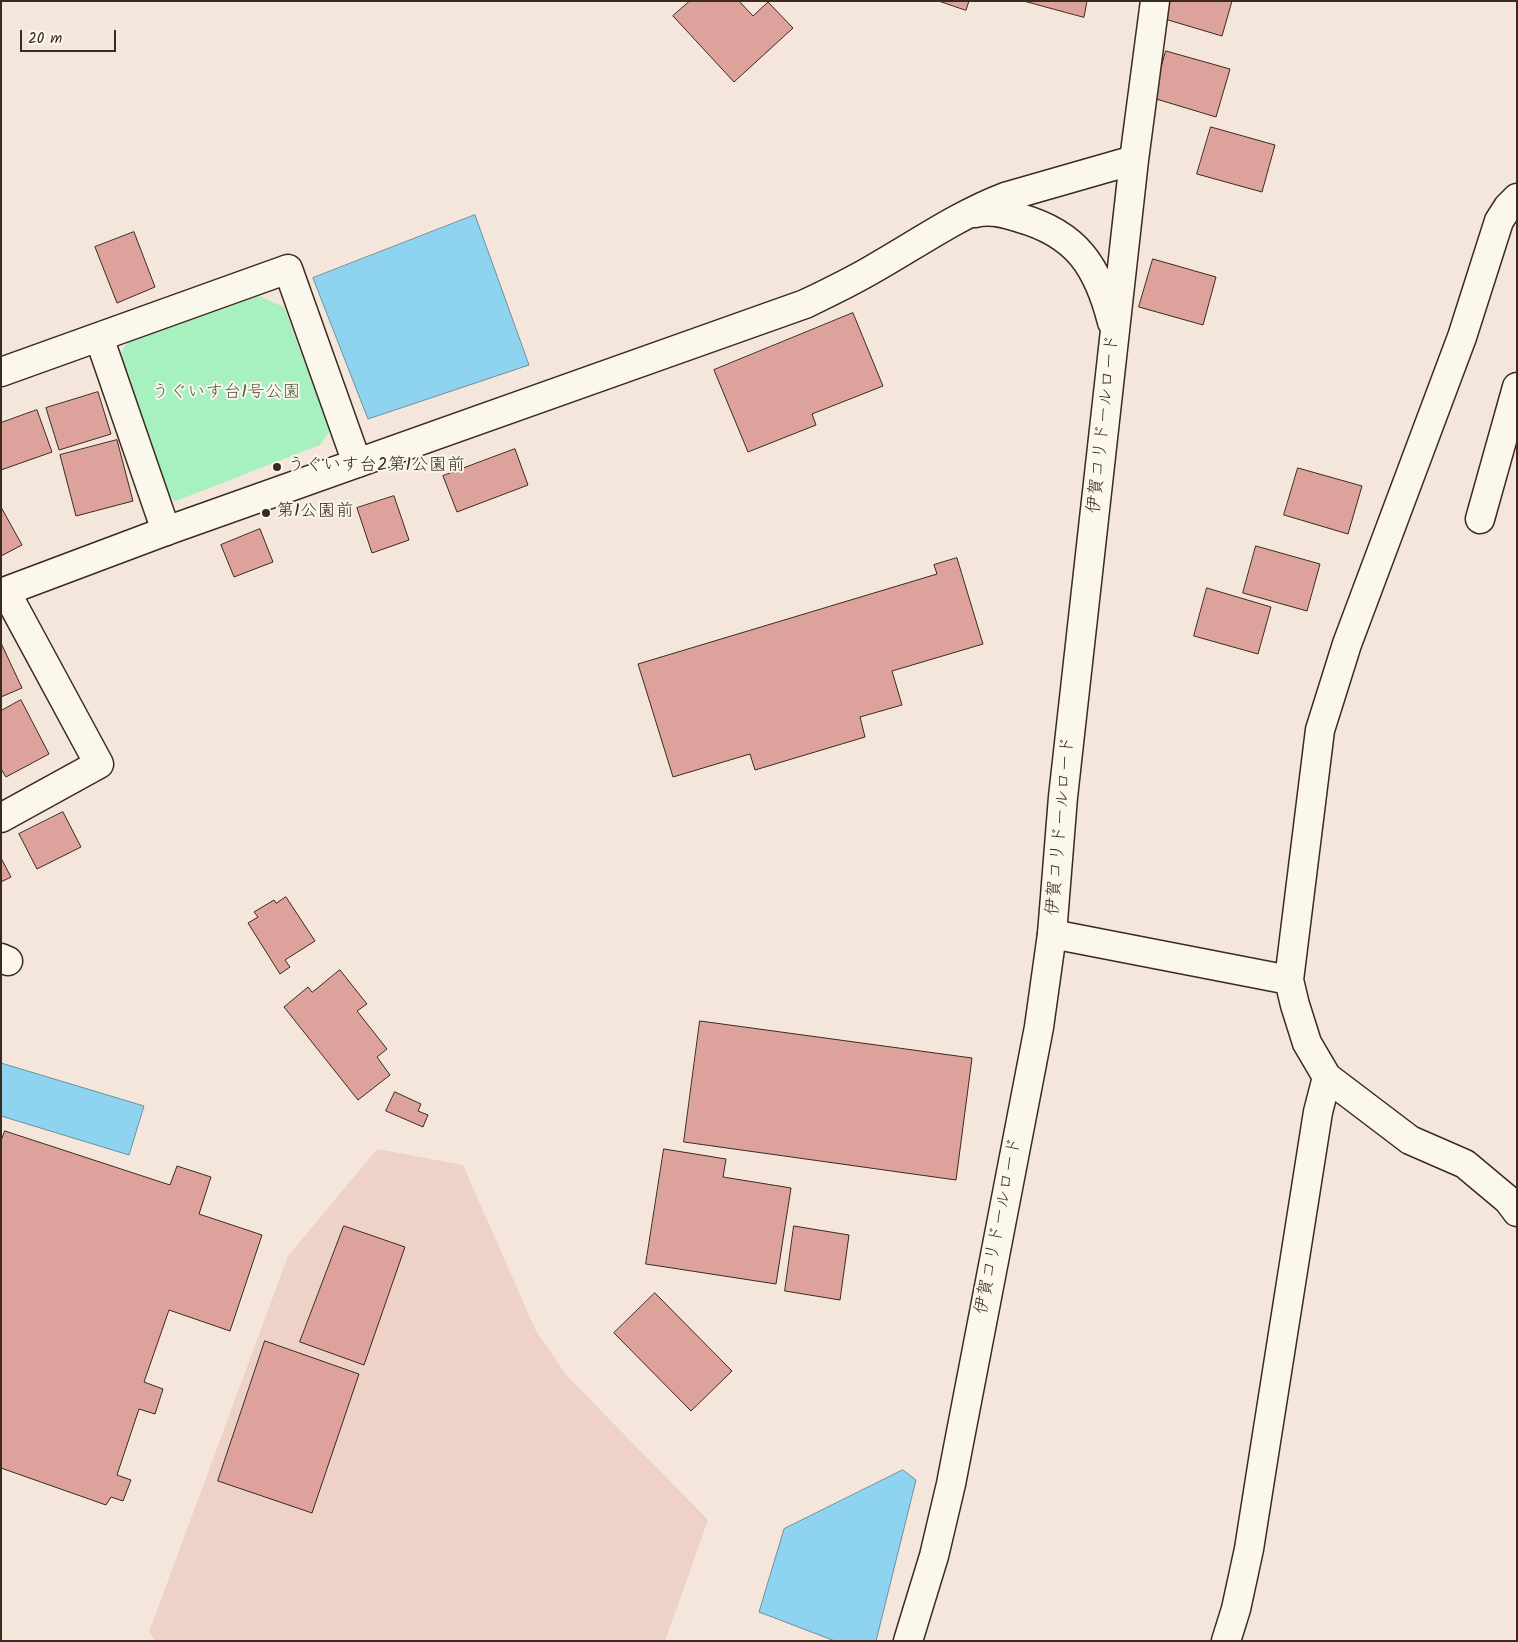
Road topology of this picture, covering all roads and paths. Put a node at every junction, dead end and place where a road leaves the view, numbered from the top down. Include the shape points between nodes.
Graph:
1 (1155, 1) edge
2 (1134, 160) junction
3 (1517, 198) edge
4 (961, 216) junction
5 (1115, 333) junction
6 (98, 337) junction
7 (1, 372) edge
8 (1517, 387) edge
9 (357, 463) junction
10 (1480, 519) dead end
11 (166, 532) junction
12 (4, 593) edge
13 (1, 818) edge
14 (1052, 934) junction
15 (1290, 980) junction
16 (1327, 1077) junction
17 (1517, 1212) edge
18 (908, 1641) edge
19 (1226, 1641) edge

1 - 2 street, 伊賀コリドールロード
2 - 4 street via 1005,197
2 - 5 street, 伊賀コリドールロード
3 - 15 street via 1499,220 1462,337 1347,644 1320,730
4 - 5 street via 982,211 1000,212 1030,220 1072,244 1098,280
4 - 9 street via 872,270 805,304
5 - 14 street, 伊賀コリドールロード via 1063,797
6 - 7 street
6 - 9 street via 288,269
6 - 11 street
8 - 10 street
9 - 11 street
11 - 12 street
12 - 13 street via 99,764
14 - 15 street
14 - 18 street, 伊賀コリドールロード via 1038,1028 951,1484 934,1556
15 - 16 street via 1307,1043
16 - 17 street via 1410,1140 1465,1164 1508,1200
16 - 19 street via 1316,1121 1249,1549

